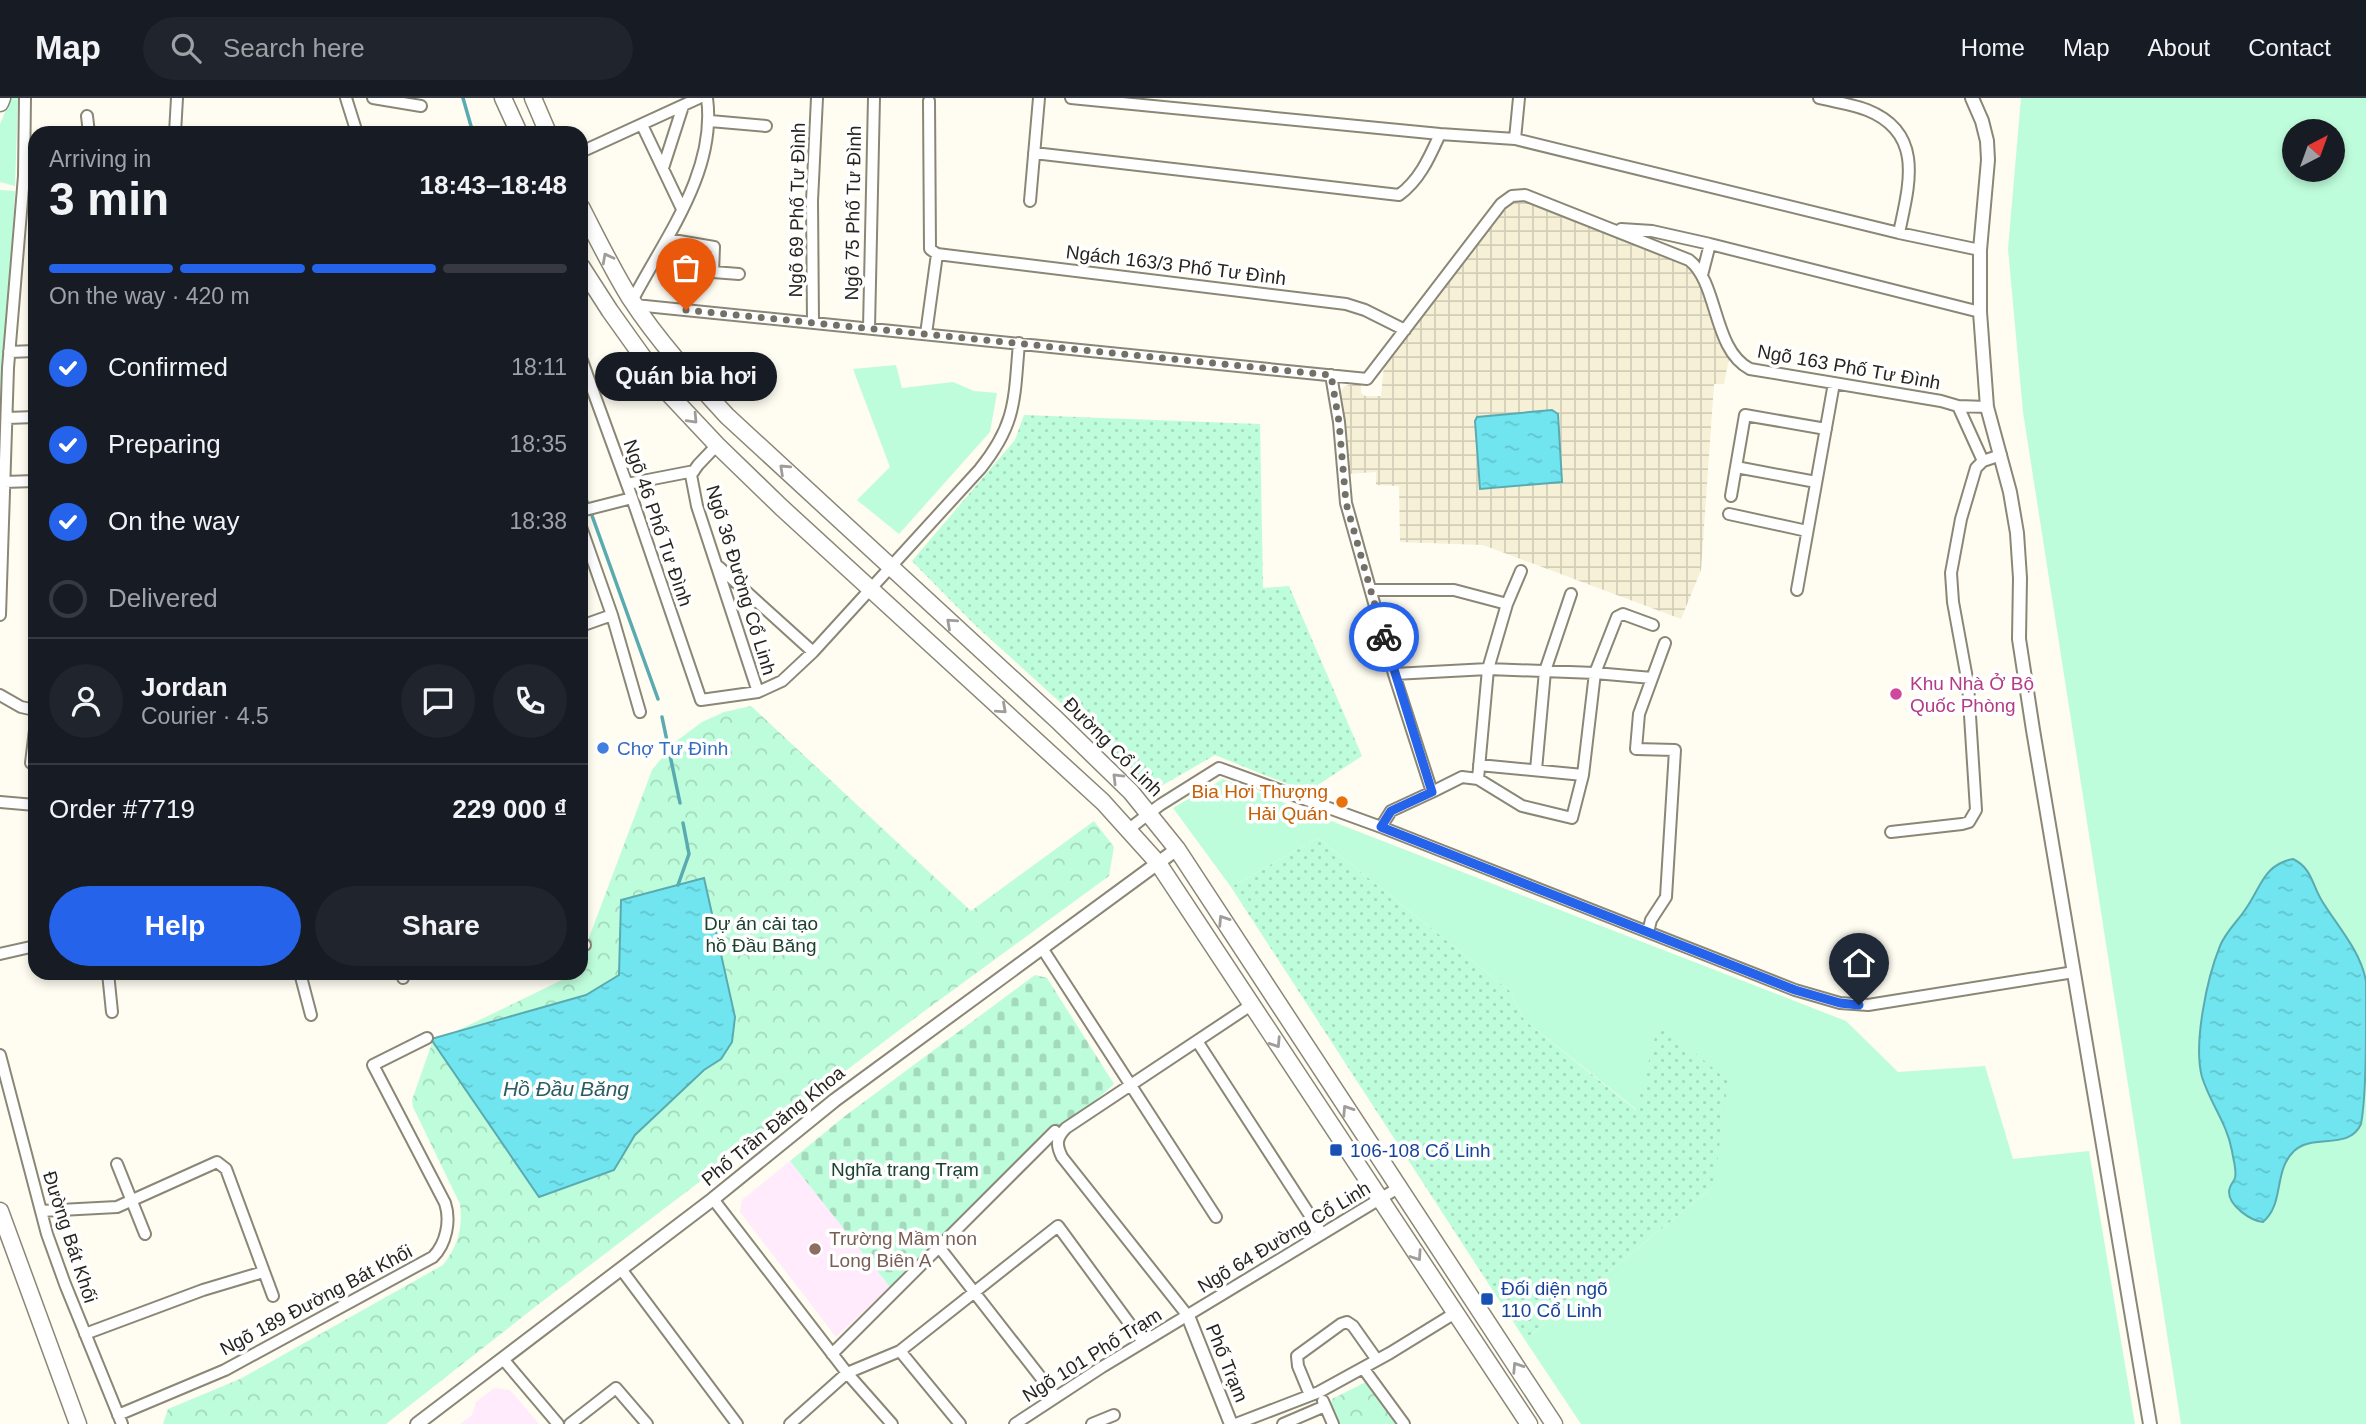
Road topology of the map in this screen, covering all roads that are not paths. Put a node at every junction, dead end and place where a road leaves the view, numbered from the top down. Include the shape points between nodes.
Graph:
1 (24, 98) edge
2 (177, 98) edge
3 (346, 98) edge
4 (373, 98) edge
5 (503, 98) edge
6 (533, 98) edge
7 (699, 98) edge
8 (707, 98) edge
9 (817, 98) edge
10 (874, 98) edge
11 (1039, 98) edge
12 (1071, 98) edge
13 (1519, 98) edge
14 (1819, 98) edge
15 (1972, 98) edge
16 (929, 101) dead end
17 (421, 106) dead end
18 (683, 106) junction
19 (87, 116) dead end
20 (710, 121) junction
21 (642, 125) junction
22 (88, 126) edge
23 (175, 126) edge
24 (354, 126) edge
25 (516, 126) edge
26 (545, 126) edge
27 (766, 126) dead end
28 (1440, 134) junction
29 (1516, 139) junction
30 (588, 149) edge
31 (1034, 153) junction
32 (28, 165) edge
33 (663, 168) junction
34 (28, 190) edge
35 (1030, 201) dead end
36 (682, 209) junction
37 (588, 222) edge
38 (1611, 228) junction
39 (1899, 233) junction
40 (667, 239) junction
41 (1710, 244) junction
42 (1980, 250) junction
43 (937, 254) junction
44 (739, 274) dead end
45 (1702, 275) junction
46 (588, 278) edge
47 (634, 303) junction
48 (1980, 312) junction
49 (813, 323) junction
50 (869, 328) junction
51 (1405, 330) junction
52 (926, 334) junction
53 (1019, 343) junction
54 (28, 351) edge
55 (9, 352) junction
56 (1331, 375) junction
57 (588, 377) edge
58 (1834, 383) junction
59 (1958, 406) junction
60 (1987, 407) junction
61 (28, 417) edge
62 (7, 418) junction
63 (1826, 429) junction
64 (717, 445) junction
65 (2001, 454) junction
66 (1983, 461) junction
67 (1736, 467) junction
68 (694, 471) junction
69 (28, 481) edge
70 (4, 482) junction
71 (1816, 482) junction
72 (627, 484) junction
73 (1731, 496) dead end
74 (632, 498) junction
75 (588, 510) edge
76 (1730, 514) dead end
77 (1807, 531) junction
78 (588, 564) edge
79 (718, 567) junction
80 (891, 568) junction
81 (1521, 571) dead end
82 (871, 589) junction
83 (1371, 590) junction
84 (1797, 590) dead end
85 (1571, 594) dead end
86 (1507, 604) junction
87 (0, 615) edge
88 (612, 615) junction
89 (588, 624) edge
90 (1653, 625) dead end
91 (1665, 643) dead end
92 (813, 652) junction
93 (1488, 670) junction
94 (1545, 671) junction
95 (1595, 673) junction
96 (1394, 674) junction
97 (1652, 678) junction
98 (758, 692) junction
99 (0, 695) edge
100 (28, 708) edge
101 (640, 712) dead end
102 (1479, 765) junction
103 (1536, 770) junction
104 (1583, 775) junction
105 (1478, 779) junction
106 (1432, 792) junction
107 (0, 802) edge
108 (28, 804) edge
109 (1150, 813) junction
110 (1381, 827) junction
111 (1129, 829) junction
112 (1891, 832) dead end
113 (1177, 849) junction
114 (1158, 863) junction
115 (1648, 932) junction
116 (28, 948) edge
117 (1042, 948) junction
118 (0, 954) edge
119 (2074, 972) junction
120 (109, 980) edge
121 (302, 980) edge
122 (1251, 1005) junction
123 (112, 1012) dead end
124 (311, 1015) dead end
125 (427, 1038) dead end
126 (1197, 1041) junction
127 (0, 1055) edge
128 (1131, 1085) junction
129 (1055, 1131) dead end
130 (117, 1164) dead end
131 (1398, 1188) junction
132 (713, 1199) junction
133 (1379, 1199) junction
134 (132, 1200) junction
135 (0, 1211) edge
136 (41, 1211) junction
137 (1216, 1217) dead end
138 (145, 1234) dead end
139 (1322, 1234) junction
140 (939, 1247) junction
141 (621, 1269) junction
142 (263, 1272) junction
143 (975, 1291) junction
144 (273, 1296) dead end
145 (1455, 1313) junction
146 (1188, 1316) junction
147 (85, 1334) junction
148 (1143, 1342) junction
149 (900, 1350) junction
150 (832, 1354) junction
151 (503, 1359) junction
152 (1377, 1360) junction
153 (1363, 1368) junction
154 (847, 1373) junction
155 (1315, 1394) junction
156 (1056, 1397) junction
157 (1325, 1406) junction
158 (1114, 1415) dead end
159 (120, 1420) edge
160 (793, 1423) edge
161 (79, 1424) edge
162 (416, 1424) edge
163 (558, 1424) edge
164 (570, 1424) edge
165 (647, 1424) edge
166 (737, 1424) edge
167 (892, 1424) edge
168 (960, 1424) edge
169 (1015, 1424) edge
170 (1092, 1424) edge
171 (1231, 1424) edge
172 (1236, 1424) edge
173 (1283, 1424) edge
174 (1333, 1424) edge
175 (1404, 1424) edge
176 (1529, 1424) edge
177 (1555, 1424) edge
178 (2150, 1424) edge

1 - 32 street
2 - 23 street
3 - 24 street
4 - 17 street
5 - 25 main road
6 - 26 main road
7 - 18 street
8 - 20 street
9 - 49 street, Ngõ 69 Phố Tư Đình
10 - 50 street, Ngõ 75 Phố Tư Đình
11 - 31 street
12 - 28 street
13 - 29 street
14 - 39 street via 1866,109 1897,130 1906,144 1908,193
15 - 42 street via 1987,141
16 - 43 street via 930,249
18 - 21 street
18 - 33 street
19 - 22 street
20 - 27 street
20 - 36 street via 696,180
21 - 30 street
21 - 33 street
28 - 29 street
28 - 31 street via 1430,158 1399,195
29 - 39 street
31 - 35 street
33 - 36 street
34 - 55 street
36 - 40 street
47 -> 37 main road, Đường Cổ Linh
38 - 41 street via 1652,231
38 - 45 street via 1684,257
38 - 51 street via 1531,196 1512,196 1501,204
39 - 42 street
40 - 44 street via 714,247 713,272
40 - 47 street
41 - 45 street
41 - 48 street
42 - 48 street
43 - 51 street, Ngách 163/3 Phố Tư Đình via 1346,304
43 - 52 street
45 - 58 street, Ngõ 163 Phố Tư Đình via 1722,331 1742,364
46 -> 64 main road via 670,395
47 - 49 street
80 -> 47 main road, Đường Cổ Linh via 727,416 682,368
48 - 60 street
49 - 50 street
50 - 52 street
51 - 56 street via 1367,379
52 - 53 street
53 - 56 street
53 - 80 street via 1013,409 1000,440 980,469
54 - 55 street
55 - 62 street
56 - 83 street via 1346,503
57 - 72 street, Ngõ 46 Phố Tư Đình
58 - 59 street, Ngõ 163 Phố Tư Đình
58 - 63 street
59 - 60 street, Ngõ 163 Phố Tư Đình
59 - 66 street
60 - 65 street
61 - 62 street
62 - 70 street
63 - 67 street via 1745,415
63 - 71 street
64 - 68 street, Ngõ 36 Đường Cổ Linh
64 - 82 main road
65 - 66 street
65 - 119 street via 2017,533 2019,639
66 - 112 street via 1976,468 1951,573 1968,684 1976,810 1962,824
67 - 71 street
67 - 73 street
68 - 72 street
68 - 79 street, Ngõ 36 Đường Cổ Linh via 697,506
69 - 70 street
70 - 87 street
71 - 77 street
72 - 74 street, Ngõ 46 Phố Tư Đình
74 - 75 street
74 - 98 street, Ngõ 46 Phố Tư Đình via 701,700
76 - 77 street
77 - 84 street
78 - 88 street
79 - 92 street
79 - 98 street, Ngõ 36 Đường Cổ Linh
80 - 82 street
109 -> 80 main road, Đường Cổ Linh via 1057,720
81 - 86 street
82 - 92 street
82 -> 111 main road
83 - 86 street via 1454,590
83 - 96 street
85 - 94 street
86 - 93 street
88 - 89 street
88 - 101 street
90 - 95 street via 1623,614 1617,617
91 - 97 street
92 - 98 street via 782,681
93 - 94 street
93 - 96 street
93 - 102 street
94 - 95 street
94 - 103 street
95 - 97 street
95 - 104 street
96 - 106 street
97 - 115 street via 1639,714 1636,749 1675,750 1666,897
99 - 100 street
102 - 103 street
102 - 105 street
103 - 104 street
104 - 105 street via 1572,818 1522,806
105 - 106 street via 1462,777
106 - 110 street via 1391,811
107 - 108 street
109 - 110 street via 1220,768
109 - 111 street
109 - 113 main road, Đường Cổ Linh
110 - 115 street
111 - 114 main road
113 - 114 street, Phố Trần Đăng Khoa
131 -> 113 main road, Đường Cổ Linh
114 - 117 street, Phố Trần Đăng Khoa
114 - 122 main road
115 - 119 street via 1795,990 1849,1004 1868,1005
116 - 118 street
117 - 128 street
117 - 132 street, Phố Trần Đăng Khoa via 835,1100
119 - 178 street
120 - 123 street
121 - 124 street
122 - 126 street
122 -> 133 main road
125 - 159 street, Ngõ 189 Đường Bát Khối via 373,1065 445,1203 447,1227 438,1252 244,1360
126 - 128 street
126 - 139 street
127 - 136 street, Đường Bát Khối
128 - 137 street
128 - 146 street via 1066,1128 1058,1148
129 - 140 street
130 - 134 street
131 - 133 street, Ngõ 64 Đường Cổ Linh
177 -> 131 main road, Đường Cổ Linh
132 - 141 street, Phố Trần Đăng Khoa
132 - 150 street
133 - 139 street, Ngõ 64 Đường Cổ Linh
133 -> 145 main road
134 - 136 street via 117,1207
134 - 138 street
134 - 142 street via 217,1162 226,1169
135 - 161 main road
136 - 147 street, Đường Bát Khối
139 - 146 street, Ngõ 64 Đường Cổ Linh
140 - 143 street
140 - 150 street
141 - 151 street, Phố Trần Đăng Khoa
141 - 166 street
142 - 144 street
142 - 147 street
143 - 148 street via 1058,1226
143 - 149 street
143 - 156 street
145 - 152 street
145 - 176 main road
146 - 148 street, Ngõ 101 Phố Trạm
146 - 171 street, Phố Trạm
147 - 159 street, Đường Bát Khối
148 - 156 street, Ngõ 101 Phố Trạm
149 - 154 street
149 - 168 street
150 - 154 street
151 - 162 street, Phố Trần Đăng Khoa
151 - 163 street
152 - 153 street
152 - 155 street via 1353,1326 1342,1324 1297,1356
153 - 155 street
153 - 175 street
154 - 160 street
154 - 167 street
155 - 157 street
155 - 172 street
156 - 169 street, Ngõ 101 Phố Trạm
157 - 173 street
157 - 174 street
158 - 170 street
164 - 165 street via 616,1388

